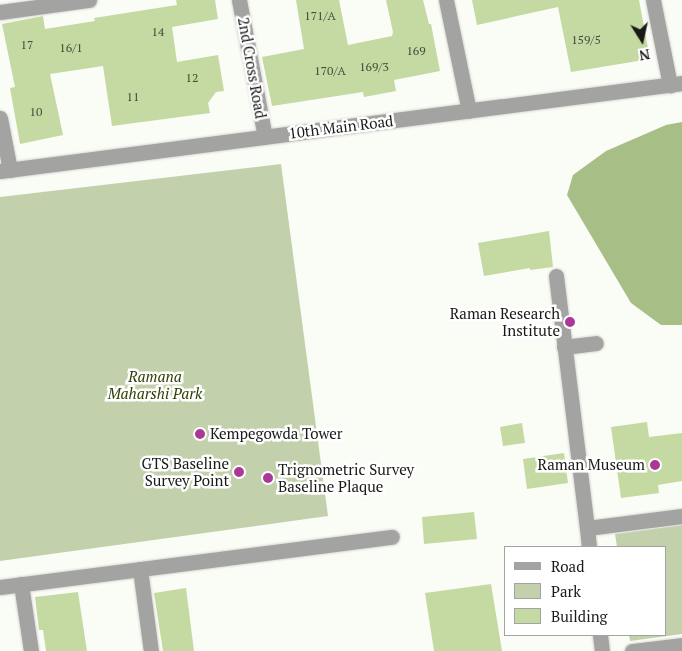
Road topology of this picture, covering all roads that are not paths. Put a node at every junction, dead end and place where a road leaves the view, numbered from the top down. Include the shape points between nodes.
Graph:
1 (88, 0) edge
2 (239, 0) edge
3 (446, 0) edge
4 (653, 0) edge
5 (0, 12) edge
6 (676, 84) edge
7 (469, 111) junction
8 (0, 118) edge
9 (265, 137) junction
10 (5, 170) edge
11 (556, 276) dead end
12 (596, 343) dead end
13 (564, 347) junction
14 (682, 516) edge
15 (586, 528) junction
16 (392, 537) dead end
17 (589, 546) edge
18 (140, 569) junction
19 (21, 584) junction
20 (0, 587) edge
21 (600, 636) edge
22 (682, 645) edge
23 (31, 651) edge
24 (151, 651) edge
25 (602, 651) edge
26 (632, 651) edge

1 - 5 street
2 - 9 street, 2nd Cross Road
3 - 7 street
4 - 6 street
6 - 7 street, 10th Main Road
7 - 9 street, 10th Main Road
8 - 10 street
9 - 10 street, 10th Main Road
11 - 13 street
12 - 13 street
13 - 15 street
14 - 15 street
15 - 17 street
16 - 18 street
18 - 19 street
18 - 24 street
19 - 20 street
19 - 23 street
21 - 25 street
22 - 26 street

